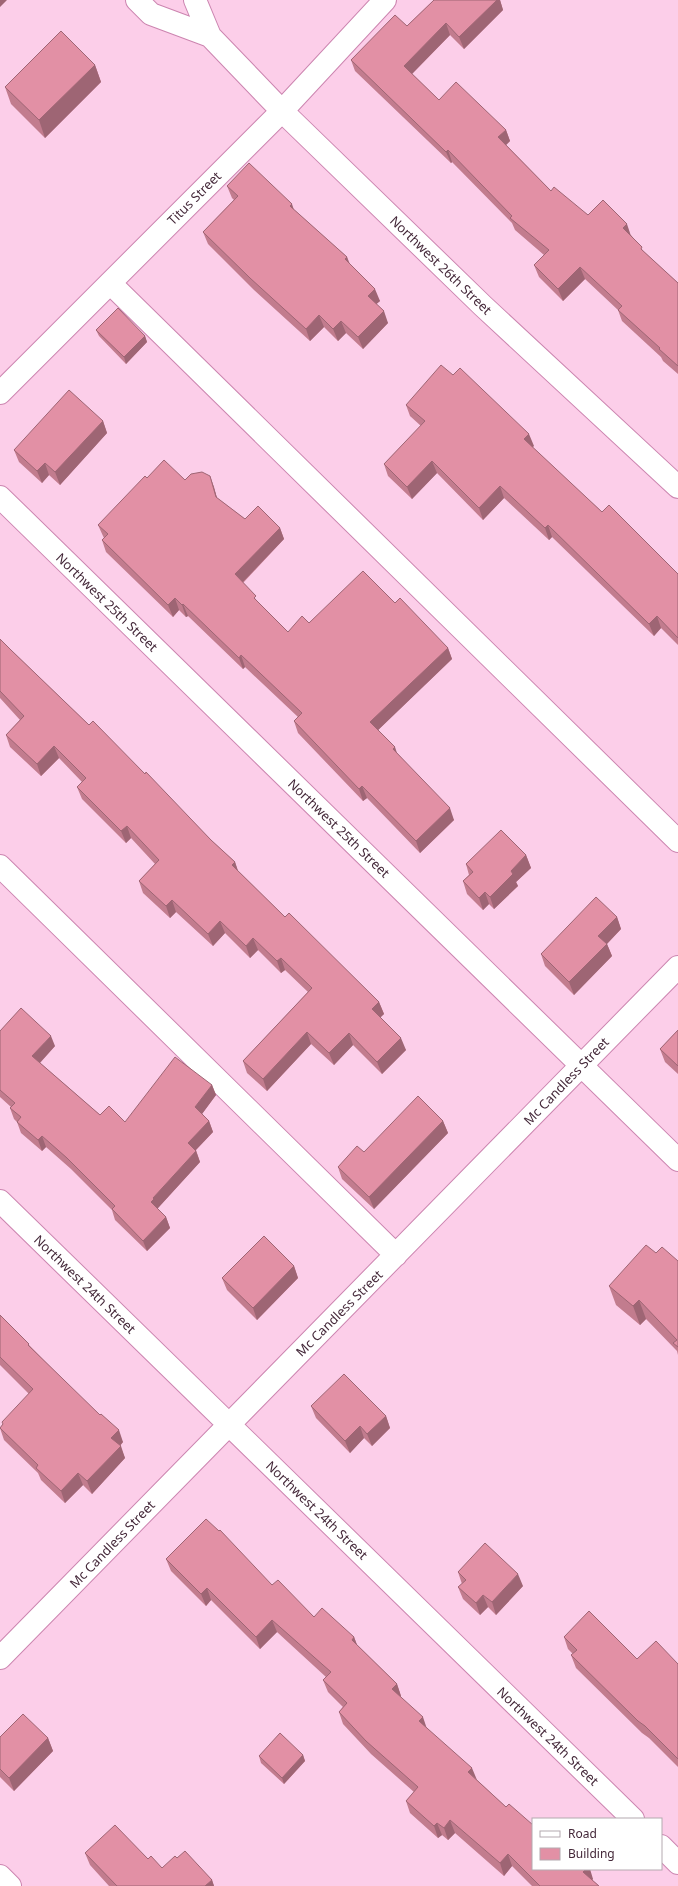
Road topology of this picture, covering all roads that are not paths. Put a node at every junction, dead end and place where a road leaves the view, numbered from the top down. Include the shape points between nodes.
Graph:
1 (137, 0) edge
2 (196, 0) edge
3 (385, 0) edge
4 (210, 36) junction
5 (282, 111) junction
6 (110, 284) junction
7 (0, 393) edge
8 (678, 487) edge
9 (0, 497) edge
10 (678, 840) edge
11 (0, 866) edge
12 (678, 967) edge
13 (582, 1065) junction
14 (678, 1160) edge
15 (0, 1201) edge
16 (396, 1255) junction
17 (229, 1424) junction
18 (0, 1658) edge
19 (632, 1818) edge
20 (662, 1847) edge
21 (678, 1863) edge
22 (0, 1876) edge
23 (10, 1886) edge

1 - 4 street, Northwest 26th Street via 151,14
2 - 4 street, Northwest 26th Street
3 - 5 street, Titus Street
4 - 5 street, Northwest 26th Street
5 - 6 street, Titus Street
5 - 8 street, Northwest 26th Street via 483,306
6 - 7 street, Titus Street
6 - 10 street
9 - 13 street, Northwest 25th Street
11 - 16 street
12 - 13 street, Mc Candless Street
13 - 14 street, Northwest 25th Street
13 - 16 street, Mc Candless Street
15 - 17 street, Northwest 24th Street
16 - 17 street, Mc Candless Street
17 - 18 street, Mc Candless Street
17 - 19 street, Northwest 24th Street
20 - 21 street
22 - 23 street

